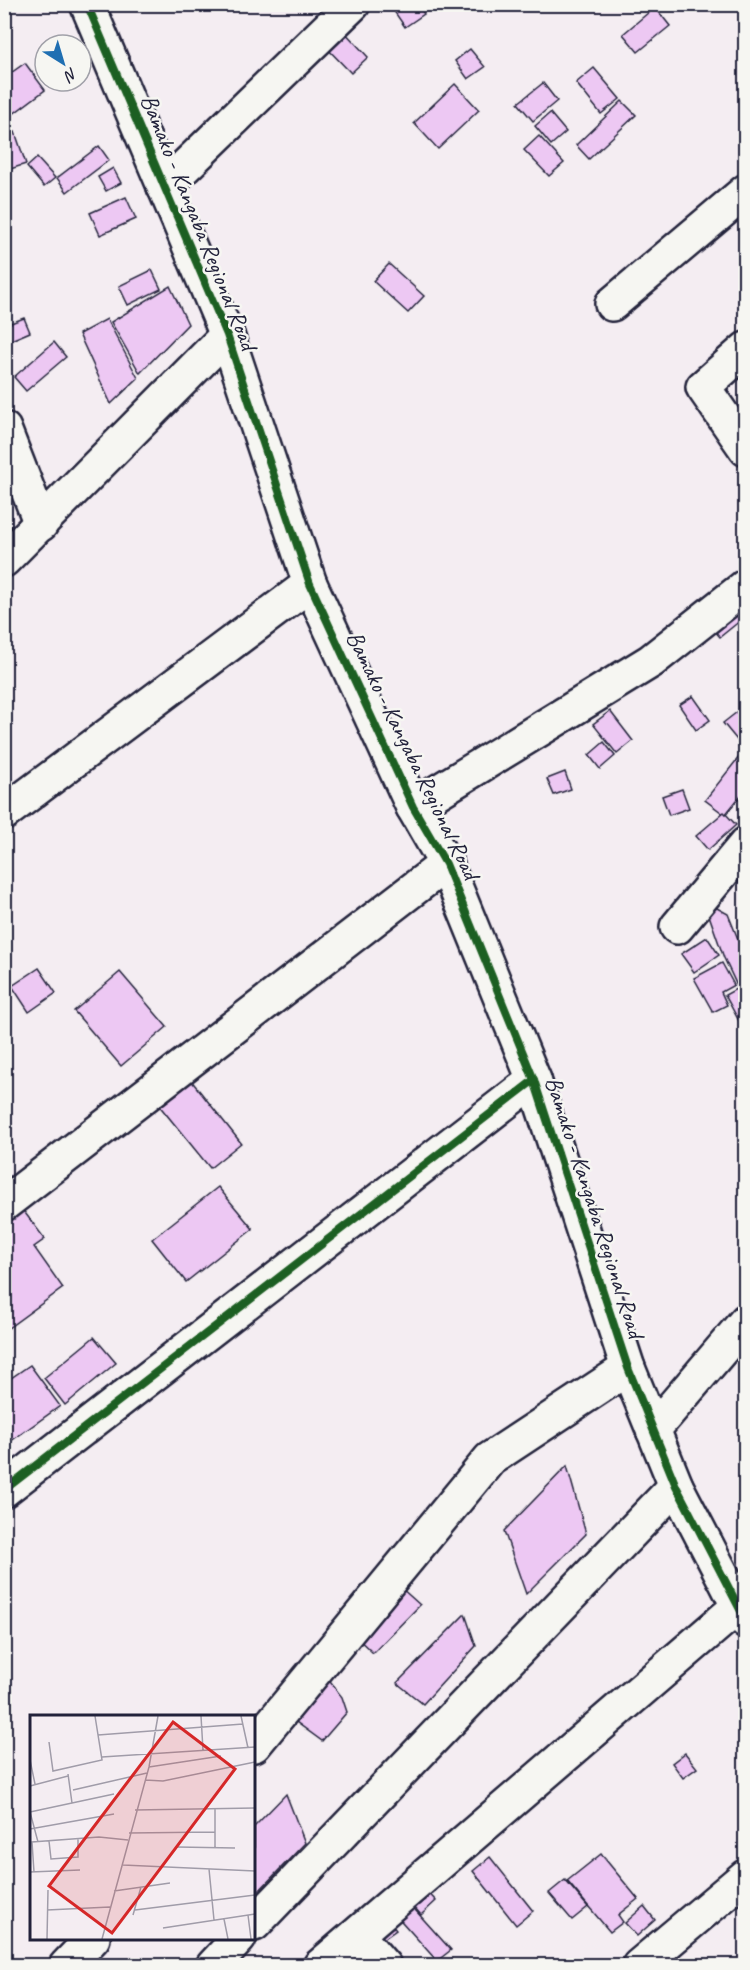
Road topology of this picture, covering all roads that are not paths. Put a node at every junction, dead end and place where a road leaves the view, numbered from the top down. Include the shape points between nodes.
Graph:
1 (87, 4) edge
2 (353, 4) edge
3 (164, 187) junction
4 (746, 191) edge
5 (612, 304) dead end
6 (227, 335) junction
7 (746, 349) edge
8 (4, 429) edge
9 (746, 449) edge
10 (41, 524) junction
11 (4, 560) edge
12 (310, 584) junction
13 (746, 586) edge
14 (413, 807) junction
15 (4, 813) edge
16 (746, 844) edge
17 (446, 864) junction
18 (676, 927) dead end
19 (534, 1080) junction
20 (4, 1204) edge
21 (746, 1321) edge
22 (628, 1368) junction
23 (653, 1430) junction
24 (676, 1486) junction
25 (4, 1490) edge
26 (743, 1609) edge
27 (255, 1743) edge
28 (746, 1876) edge
29 (255, 1922) edge
30 (357, 1935) junction
31 (91, 1940) edge
32 (237, 1940) edge
33 (66, 1965) edge
34 (213, 1965) edge
35 (320, 1965) edge
36 (384, 1965) edge
37 (639, 1965) edge

1 - 3 street, Bamako - Kangaba Regional Road
2 - 3 street
3 - 6 street, Bamako - Kangaba Regional Road
4 - 5 street
6 - 10 street
6 - 12 street, Bamako - Kangaba Regional Road
7 - 9 street via 703,387
8 - 10 street
10 - 11 street
12 - 14 street, Bamako - Kangaba Regional Road
12 - 15 street
13 - 14 street via 651,661
14 - 17 street, Bamako - Kangaba Regional Road
16 - 18 street
17 - 19 street, Bamako - Kangaba Regional Road
17 - 20 street
19 - 22 street, Bamako - Kangaba Regional Road
19 - 25 street
21 - 23 street
22 - 23 street, Bamako - Kangaba Regional Road
22 - 27 street via 490,1459
23 - 24 street, Bamako - Kangaba Regional Road
24 - 26 street, Bamako - Kangaba Regional Road
24 - 29 street
26 - 30 street
28 - 37 street
30 - 35 street
30 - 36 street
31 - 33 street
32 - 34 street

